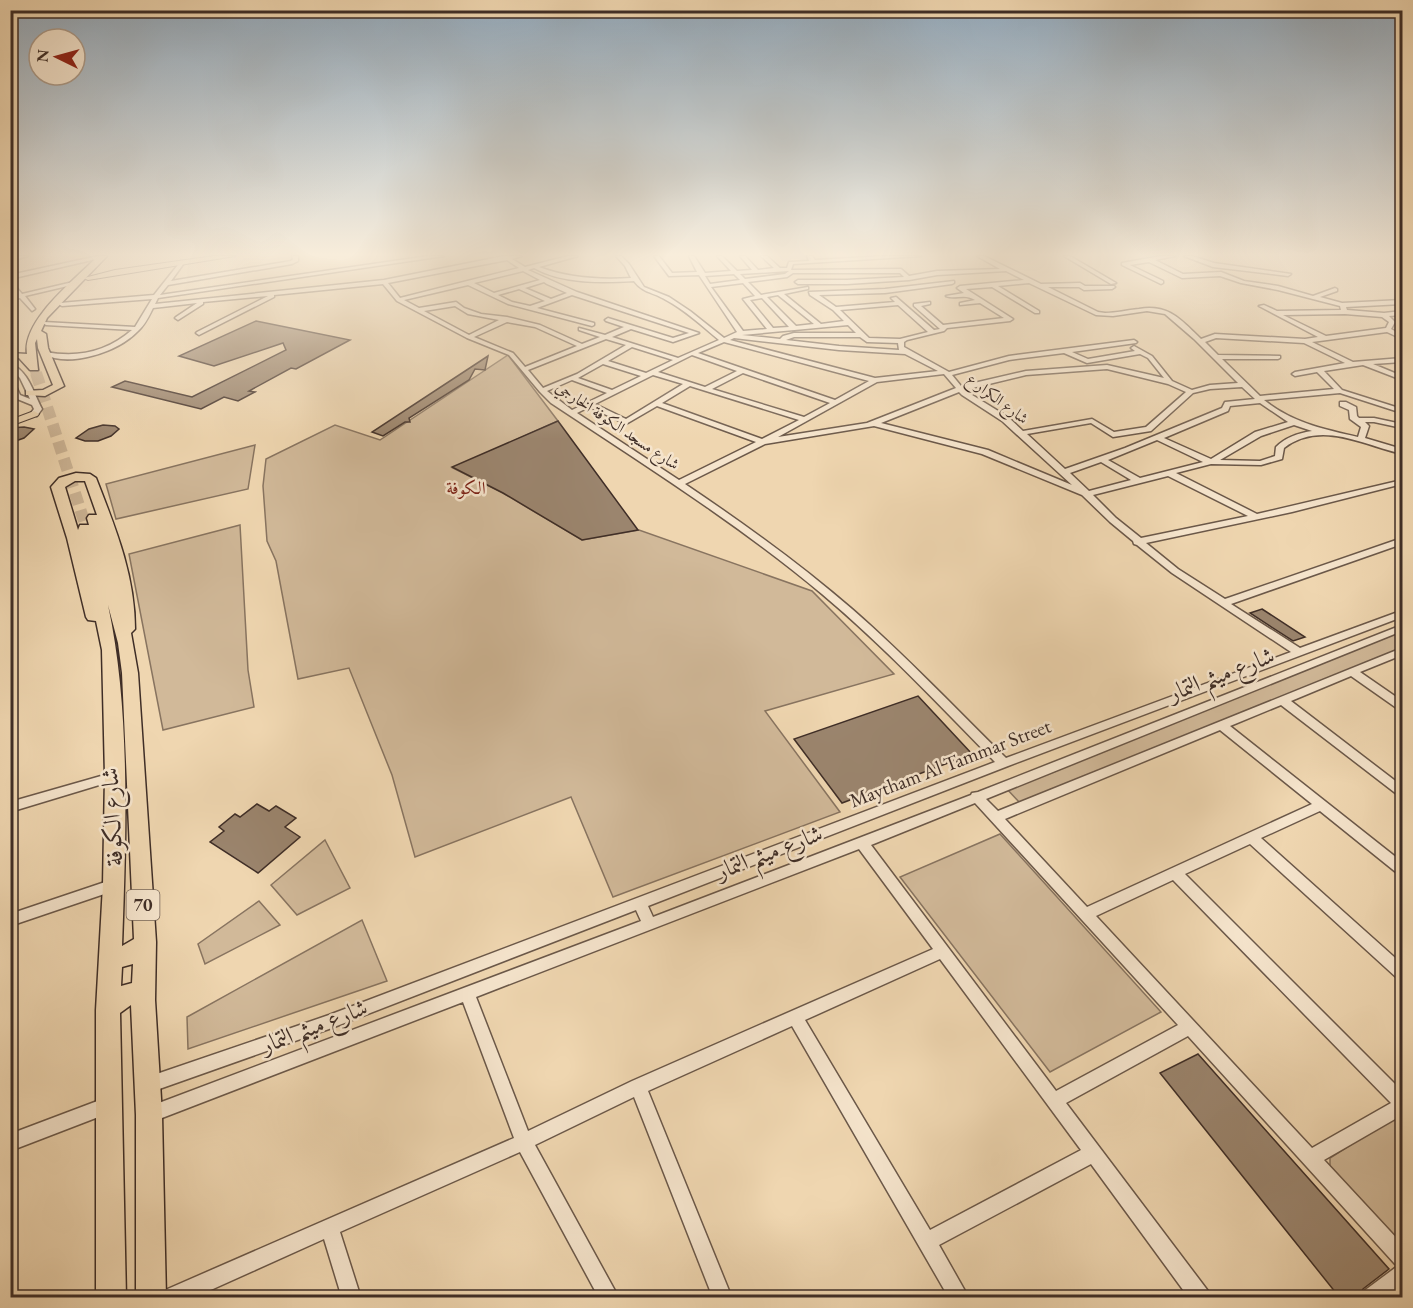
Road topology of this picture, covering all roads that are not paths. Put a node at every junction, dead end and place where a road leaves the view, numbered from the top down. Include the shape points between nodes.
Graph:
1 (43, 317) edge
2 (51, 317) edge
3 (144, 317) edge
4 (230, 317) edge
5 (431, 317) edge
6 (489, 317) edge
7 (563, 317) edge
8 (615, 317) edge
9 (651, 317) edge
10 (669, 317) dead end
11 (694, 317) edge
12 (727, 317) edge
13 (760, 317) edge
14 (782, 317) edge
15 (808, 317) edge
16 (842, 317) edge
17 (915, 317) edge
18 (930, 317) edge
19 (1007, 317) edge
20 (1172, 317) edge
21 (1284, 317) edge
22 (1386, 317) edge
23 (508, 318) junction
24 (660, 320) junction
25 (1392, 322) junction
26 (1402, 322) edge
27 (46, 323) junction
28 (848, 323) junction
29 (819, 326) junction
30 (630, 327) junction
31 (794, 328) junction
32 (943, 328) junction
33 (137, 329) junction
34 (770, 329) junction
35 (710, 330) junction
36 (1388, 330) junction
37 (932, 332) junction
38 (199, 333) dead end
39 (694, 333) junction
40 (41, 334) junction
41 (737, 334) junction
42 (860, 335) junction
43 (469, 337) junction
44 (605, 337) junction
45 (1402, 337) edge
46 (1324, 339) junction
47 (723, 340) junction
48 (901, 341) junction
49 (1201, 341) junction
50 (1305, 341) junction
51 (783, 342) junction
52 (1134, 342) dead end
53 (30, 343) junction
54 (1124, 343) junction
55 (632, 345) junction
56 (582, 346) junction
57 (1064, 351) junction
58 (906, 352) junction
59 (1140, 352) junction
60 (692, 353) junction
61 (10, 354) edge
62 (46, 354) junction
63 (1217, 357) junction
64 (1278, 357) dead end
65 (679, 360) junction
66 (1402, 360) edge
67 (603, 362) junction
68 (1364, 363) junction
69 (1352, 364) junction
70 (10, 365) edge
71 (986, 365) junction
72 (36, 367) junction
73 (525, 369) junction
74 (743, 370) junction
75 (1319, 370) junction
76 (947, 373) junction
77 (651, 374) junction
78 (1295, 374) dead end
79 (1010, 376) junction
80 (572, 378) junction
81 (1402, 378) edge
82 (10, 380) edge
83 (875, 380) junction
84 (1170, 382) junction
85 (689, 384) junction
86 (1245, 385) junction
87 (706, 389) junction
88 (960, 390) junction
89 (542, 391) junction
90 (1340, 391) junction
91 (1191, 392) junction
92 (614, 393) junction
93 (14, 394) edge
94 (1260, 400) junction
95 (835, 402) junction
96 (33, 403) junction
97 (658, 404) junction
98 (1343, 404) dead end
99 (590, 405) junction
100 (1402, 411) edge
101 (572, 413) junction
102 (804, 420) junction
103 (1357, 420) junction
104 (10, 423) edge
105 (873, 423) junction
106 (1293, 423) junction
107 (1402, 426) edge
108 (1320, 432) junction
109 (1022, 433) junction
110 (1158, 438) junction
111 (1361, 440) junction
112 (763, 442) junction
113 (1402, 452) edge
114 (1103, 460) junction
115 (1211, 462) junction
116 (1064, 472) junction
117 (1169, 473) junction
118 (1137, 480) junction
119 (1402, 482) edge
120 (678, 484) junction
121 (1088, 494) junction
122 (1255, 516) junction
123 (89, 519) tunnel mouth
124 (1402, 541) edge
125 (1137, 542) junction
126 (1224, 603) junction
127 (1402, 614) edge
128 (1402, 628) edge
129 (118, 646) junction
130 (1402, 651) edge
131 (1298, 652) junction
132 (1353, 672) junction
133 (1282, 700) junction
134 (1402, 706) edge
135 (1222, 725) junction
136 (1004, 763) junction
137 (115, 776) junction
138 (1402, 792) edge
139 (976, 796) junction
140 (1321, 805) junction
141 (10, 807) edge
142 (996, 817) junction
143 (1251, 837) junction
144 (862, 843) junction
145 (1402, 869) edge
146 (1175, 873) junction
147 (114, 885) junction
148 (639, 902) junction
149 (1086, 914) junction
150 (10, 920) edge
151 (649, 924) junction
152 (145, 942) junction
153 (943, 951) junction
154 (111, 954) junction
155 (1402, 973) edge
156 (467, 993) junction
157 (143, 1000) junction
158 (108, 1010) junction
159 (795, 1017) junction
160 (1190, 1027) junction
161 (147, 1086) junction
162 (638, 1087) junction
163 (1054, 1101) junction
164 (110, 1104) junction
165 (1402, 1104) edge
166 (149, 1115) junction
167 (10, 1143) edge
168 (524, 1143) junction
169 (1093, 1153) junction
170 (1311, 1158) junction
171 (329, 1227) junction
172 (927, 1242) junction
173 (1402, 1257) edge
174 (1402, 1273) edge
175 (111, 1298) edge
176 (151, 1298) edge
177 (170, 1298) edge
178 (352, 1298) edge
179 (610, 1298) edge
180 (723, 1298) edge
181 (960, 1298) edge
182 (1202, 1298) edge
183 (1371, 1298) edge

1 - 53 highway
2 - 27 highway
3 - 33 street
4 - 38 street
5 - 43 street, شارع مسجد الكوفة الخارجي
6 - 23 street
7 - 44 street via 592,324 582,329
8 - 30 street via 608,320
9 - 24 street
10 - 24 street
11 - 35 street
12 - 41 street
13 - 34 street
14 - 31 street
15 - 29 street
16 - 28 street
17 - 37 street
18 - 32 street
19 - 32 street via 1010,319
20 - 49 street
21 - 46 street
22 - 25 street
23 - 43 street
23 - 56 street
24 - 39 street
25 - 26 street
25 - 36 street
27 - 33 street
27 - 40 highway
28 - 29 street
28 - 42 street
29 - 31 street
30 - 39 street via 673,340
30 - 44 street
31 - 34 street
32 - 37 street
33 - 62 street via 99,351 68,357
34 - 41 street
35 - 39 street
35 - 47 street
36 - 45 street
36 - 46 street
37 - 48 street
40 - 62 highway
40 - 72 highway
41 - 47 street
41 - 51 street
42 - 48 street via 867,340
42 - 51 street via 794,335 784,337
43 - 73 street, شارع مسجد الكوفة الخارجي via 504,349
44 - 55 street
44 - 56 street
46 - 50 street
47 - 60 street
47 - 83 street
48 - 58 street
49 - 50 street via 1215,336
49 - 63 street
50 - 69 street
51 - 58 street
52 - 54 street
53 - 61 highway
53 - 72 highway
54 - 57 street
54 - 59 street
55 - 65 street
55 - 67 street
56 - 73 street
57 - 59 street via 1087,361
57 - 71 street
58 - 76 street, شارع الكرار ع
59 - 84 street via 1150,357
60 - 65 street
60 - 74 street
61 - 72 highway via 22,355
62 - 96 highway via 59,386
63 - 64 street
63 - 86 street
65 - 77 street
66 - 68 street
67 - 77 street
67 - 80 street
68 - 69 street
68 - 81 street
69 - 75 street
70 - 96 street via 18,369
71 - 76 street
71 - 79 street
73 - 89 street, شارع مسجد الكوفة الخارجي
74 - 87 street
74 - 95 street
75 - 78 street
75 - 90 street
76 - 83 street
76 - 88 street, شارع الكرار ع
77 - 85 street
77 - 92 street
79 - 84 street via 1107,367
79 - 88 street
80 - 89 street
80 - 92 street
82 - 93 street
83 - 95 street
84 - 91 street
85 - 87 street
85 - 97 street
86 - 91 street
86 - 94 street
87 - 102 street
88 - 105 street
88 - 109 street, شارع الكرار ع
89 - 101 street, شارع مسجد الكوفة الخارجي
90 - 94 street
90 - 100 street
91 - 109 street via 1148,429 1113,435 1092,421
92 - 99 street
93 - 96 street
94 - 106 street
94 - 110 street via 1228,404
95 - 102 street
96 - 104 main road
97 - 99 street via 626,422
97 - 112 street
98 - 103 street via 1353,409
99 - 101 street
101 - 120 street, شارع مسجد الكوفة الخارجي
102 - 112 street
103 - 107 street
103 - 111 street via 1365,426
105 - 112 street
105 - 121 street via 985,452
106 - 108 street
106 - 115 street via 1258,434
108 - 111 street
108 - 115 street via 1289,440 1280,447 1279,457 1261,463
109 - 116 street, شارع الكرار ع
110 - 114 street
110 - 115 street
111 - 113 street
112 - 120 street
114 - 116 street
114 - 118 street
115 - 117 street
116 - 121 street, شارع الكرار ع
117 - 118 street
117 - 122 street
118 - 121 street
119 - 122 street
120 - 136 street, شارع مسجد الكوفة الخارجي via 758,539 858,619
121 - 125 street, شارع الكرار ع
122 - 125 street
123 - 129 highway, شارع الكوفة / 70
124 - 126 street
125 - 126 street, شارع الكرار ع
126 - 131 street, شارع الكرار ع
127 - 131 street, Maytham Al Tammar Street
128 - 139 street, شارع ميثم التمار
129 - 129 highway via 129,606 115,550 90,478 68,479 57,487 75,538 96,625
129 - 137 highway, شارع الكوفة / 70
129 - 152 highway, شارع الكوفة / 70 via 136,768
130 - 132 street
131 - 136 street, Maytham Al Tammar Street
132 - 133 street
132 - 134 street
133 - 135 street
133 - 138 street
135 - 140 street
135 - 142 street
136 - 148 street, Maytham Al Tammar Street
137 - 141 street
137 - 147 highway, شارع الكوفة / 70
139 - 142 street
139 - 144 street, شارع ميثم التمار
140 - 143 street
140 - 145 street
142 - 149 street
143 - 146 street
143 - 155 street
144 - 151 street, شارع ميثم التمار
144 - 153 street
146 - 149 street
146 - 165 street
147 - 150 street
147 - 154 highway, شارع الكوفة / 70
148 - 151 street
148 - 161 street, شارع ميثم التمار via 329,1022
149 - 160 street
151 - 156 street, شارع ميثم التمار
152 - 154 highway via 128,956
152 - 157 highway, شارع الكوفة / 70
153 - 159 street
153 - 163 street
154 - 158 highway, شارع الكوفة / 70
156 - 166 street, شارع ميثم التمار
156 - 168 street
157 - 158 highway via 134,994 127,995
157 - 161 highway, شارع الكوفة / 70
158 - 164 highway, شارع الكوفة / 70
159 - 162 street
159 - 172 street
160 - 163 street
160 - 170 street
161 - 166 highway, شارع الكوفة / 70
162 - 168 street
162 - 180 street
163 - 169 street
164 - 167 street
164 - 175 highway, شارع الكوفة / 70
165 - 170 street
166 - 176 highway, شارع الكوفة / 70
168 - 171 street
168 - 179 street
169 - 172 street
169 - 182 street
170 - 173 street
171 - 177 street
171 - 178 street
172 - 181 street
174 - 183 street

